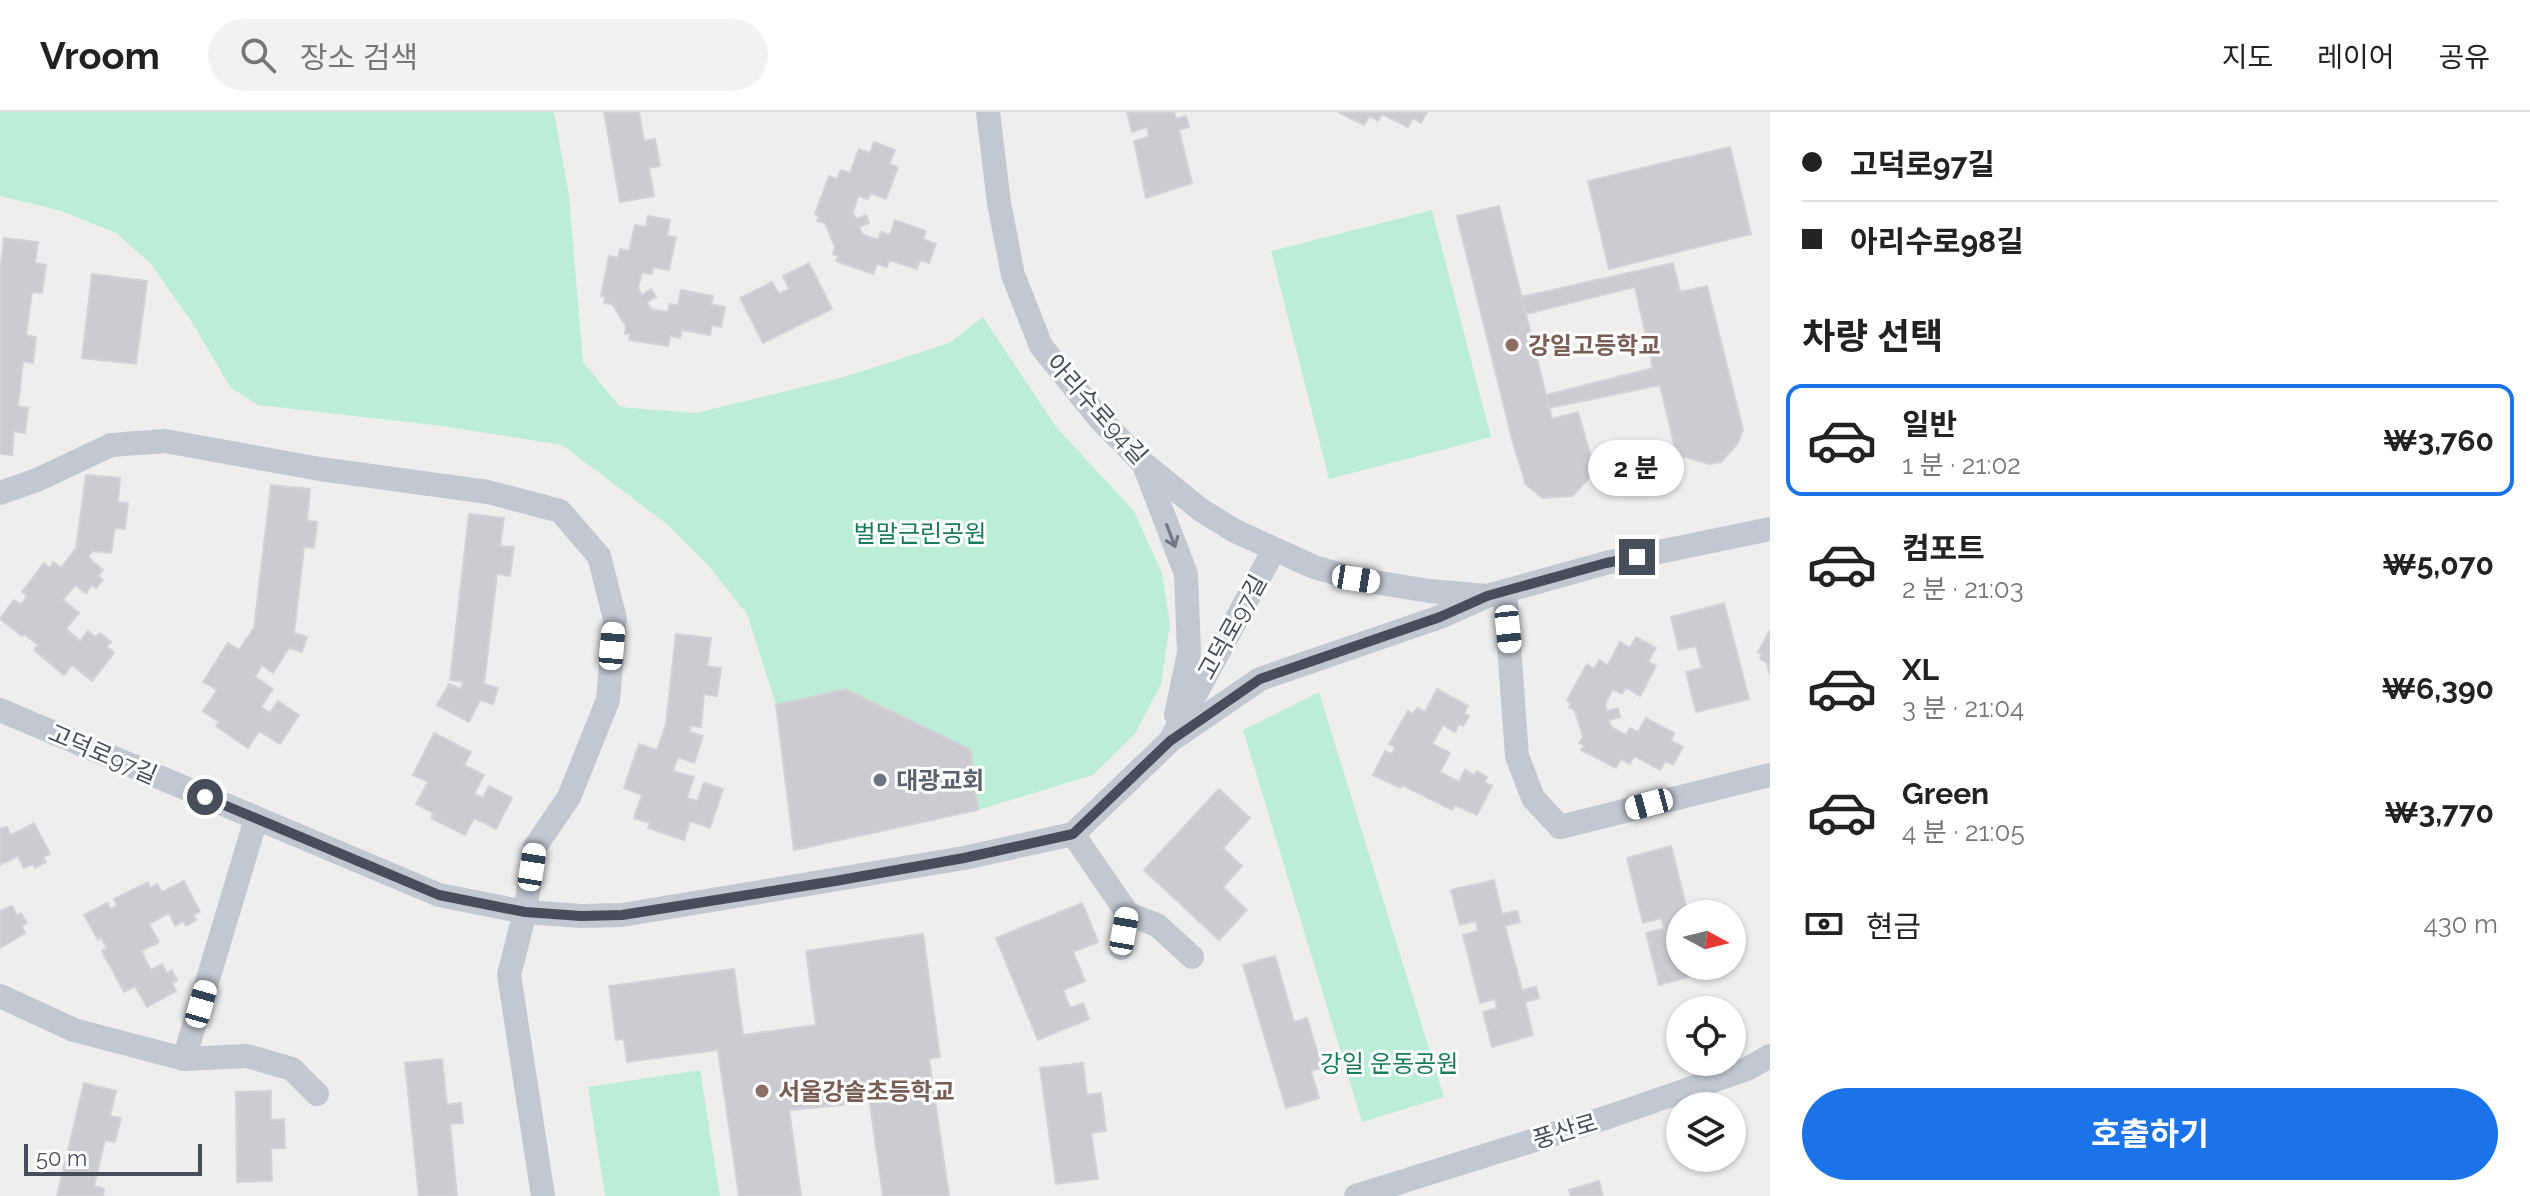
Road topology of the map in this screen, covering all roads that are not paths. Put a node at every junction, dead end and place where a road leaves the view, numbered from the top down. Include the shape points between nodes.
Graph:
1 (988, 112) edge
2 (1143, 463) junction
3 (0, 493) edge
4 (1770, 529) edge
5 (1274, 550) junction
6 (1496, 593) junction
7 (0, 710) edge
8 (1170, 741) junction
9 (1770, 775) edge
10 (256, 819) junction
11 (1073, 834) junction
12 (525, 912) junction
13 (1128, 914) junction
14 (1121, 948) dead end
15 (1192, 957) dead end
16 (0, 996) edge
17 (1770, 1056) edge
18 (184, 1059) junction
19 (317, 1094) dead end
20 (543, 1196) edge
21 (1356, 1196) edge

1 - 2 street, 아리수로94길 via 1013,275 1041,346
2 - 5 street, 아리수로94길 via 1201,510
2 -> 8 street via 1186,574 1189,653
3 - 12 street via 111,445 165,441 488,492 560,511 599,556 615,619 608,700 569,797 535,847
4 - 6 street via 1606,563
5 - 6 street, 아리수로94길 via 1356,579 1429,591
5 - 8 street, 고덕로97길
6 - 8 street via 1260,679
6 - 9 street via 1517,756 1533,798 1560,827
7 - 10 street, 고덕로97길
8 - 11 street, 고덕로97길
10 - 12 street, 고덕로97길 via 439,895
10 - 18 street
11 - 12 street, 고덕로97길 via 964,858 622,915
11 - 13 street
12 - 20 street via 509,975
13 - 14 street
13 - 15 street via 1157,925
16 - 18 street via 74,1030
17 - 21 street, 풍산로 via 1747,1069 1608,1117
18 - 19 street via 247,1056 292,1069

